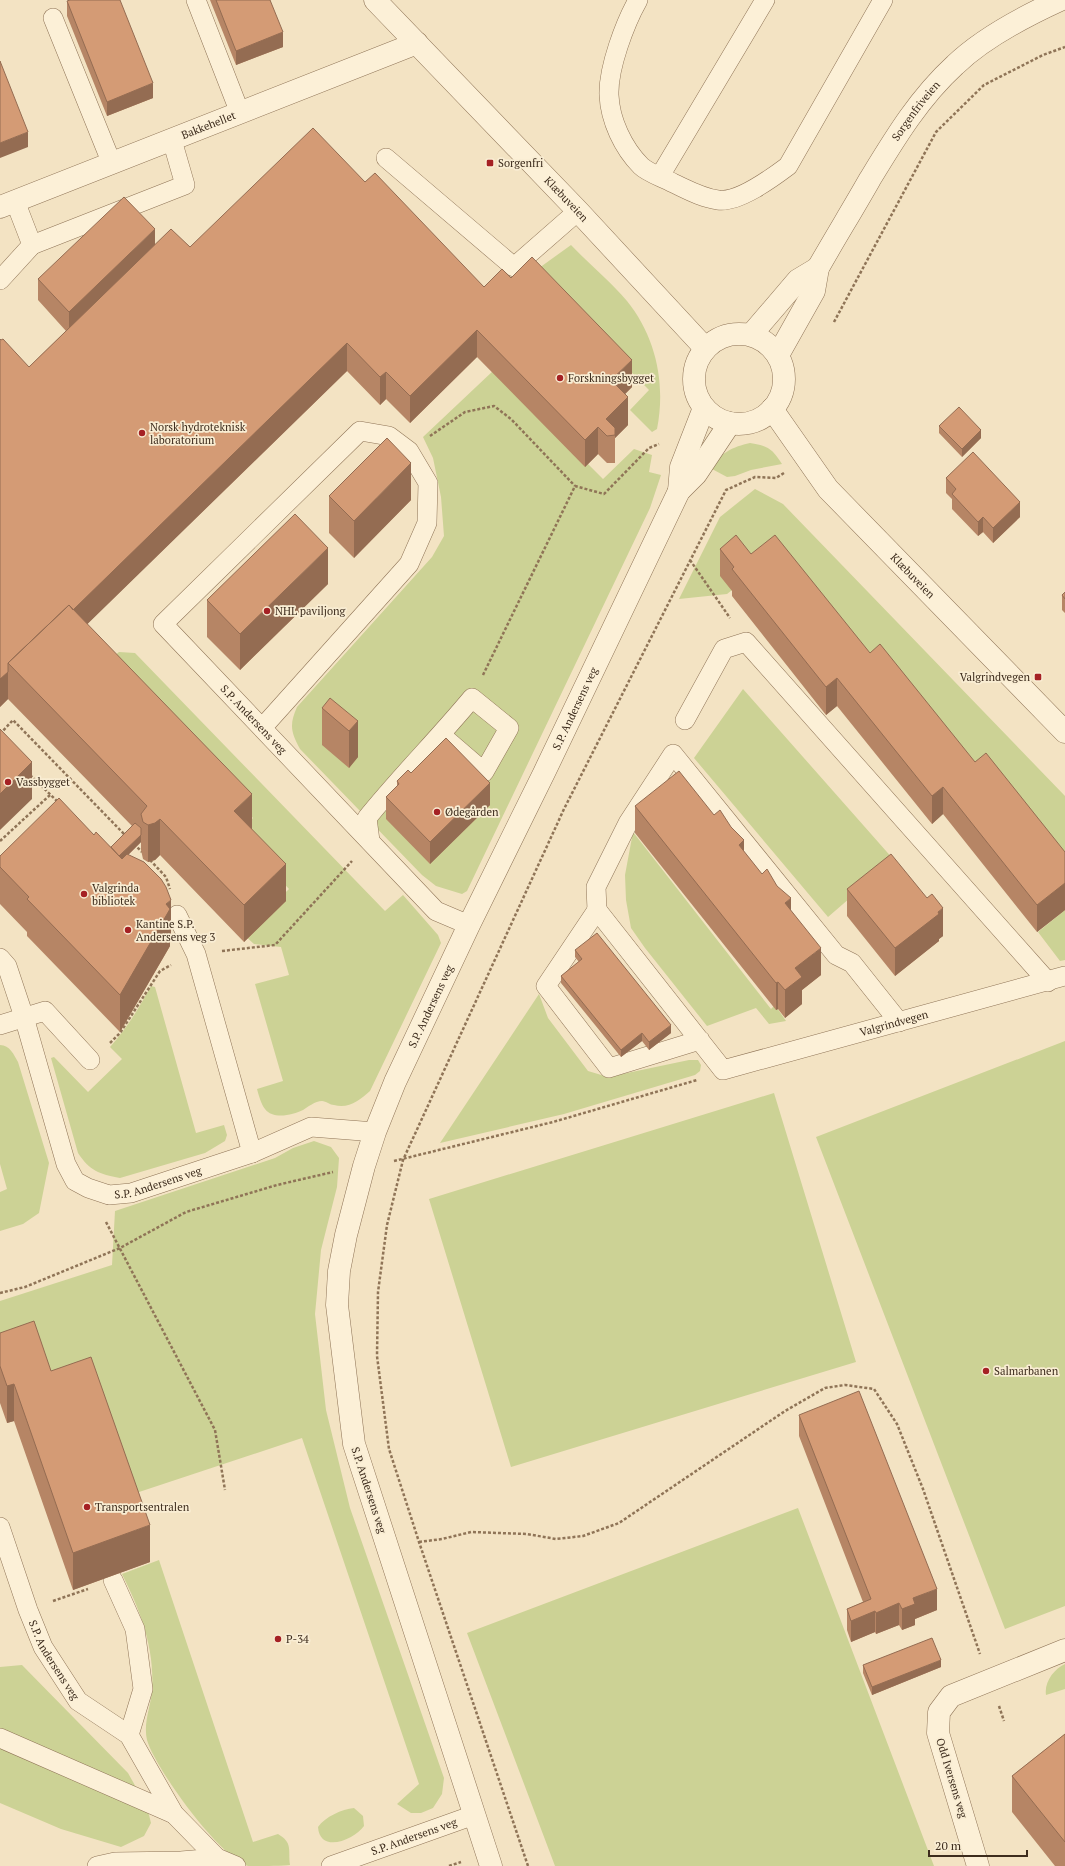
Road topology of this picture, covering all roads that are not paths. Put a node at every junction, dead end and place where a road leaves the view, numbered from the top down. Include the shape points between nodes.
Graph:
1 (196, 0) edge
2 (375, 0) edge
3 (638, 0) edge
4 (765, 0) edge
5 (883, 0) edge
6 (1060, 0) edge
7 (53, 18) dead end
8 (416, 43) junction
9 (240, 113) junction
10 (172, 140) junction
11 (386, 158) dead end
12 (112, 164) junction
13 (660, 176) junction
14 (7, 204) edge
15 (578, 211) junction
16 (32, 245) junction
17 (818, 268) junction
18 (0, 280) edge
19 (751, 335) junction
20 (705, 348) junction
21 (778, 356) junction
22 (704, 408) junction
23 (772, 409) junction
24 (730, 423) junction
25 (679, 491) junction
26 (685, 720) dead end
27 (262, 728) junction
28 (1065, 732) edge
29 (441, 735) junction
30 (370, 841) junction
31 (597, 910) junction
32 (177, 915) road end
33 (469, 925) junction
34 (0, 958) edge
35 (1056, 979) edge
36 (24, 1017) junction
37 (899, 1022) junction
38 (0, 1025) edge
39 (700, 1040) junction
40 (90, 1060) road end
41 (375, 1132) junction
42 (252, 1153) junction
43 (0, 1527) edge
44 (113, 1580) dead end
45 (1065, 1650) edge
46 (129, 1735) junction
47 (0, 1738) edge
48 (174, 1814) junction
49 (474, 1815) junction
50 (217, 1858) junction
51 (97, 1866) edge
52 (236, 1866) edge
53 (331, 1866) edge
54 (490, 1866) edge
55 (978, 1866) edge

1 - 9 lane
2 - 8 street, Klæbuveien
3 - 13 lane via 628,18 614,64 609,94 614,121 628,150 642,167
4 - 13 lane
5 - 13 lane via 788,166 765,184 741,195 720,200 698,195
6 - 17 street, Sorgenfriveien via 1029,14 992,37 956,64 924,96 899,132
7 - 12 lane
8 - 9 street, Bakkehellet
8 - 15 street, Klæbuveien
9 - 10 street, Bakkehellet
10 - 12 street, Bakkehellet
10 - 16 lane via 185,185
11 - 15 lane via 514,267
12 - 14 street, Bakkehellet
14 - 16 lane
15 - 20 street, Klæbuveien
16 - 18 lane
17 - 19 street, Sorgenfriveien via 798,280
17 - 21 street, Sorgenfriveien via 814,292
19 - 20 street via 721,337
19 - 21 street via 765,342
20 - 22 street via 697,362 694,380 695,390
21 - 23 street via 782,364 784,383 778,402
22 - 24 street via 719,419
22 - 25 street, S.P. Andersens veg via 681,466
23 - 24 street via 751,422
23 - 28 street, Klæbuveien via 828,489
24 - 25 street, S.P. Andersens veg via 696,474
25 - 33 street, S.P. Andersens veg
26 - 35 lane via 724,649 746,642
27 - 27 lane, S.P. Andersens veg via 163,624 360,431 389,436 409,450 428,483 427,523 409,564
27 - 30 lane, S.P. Andersens veg
29 - 29 lane via 472,698 509,728 484,772
29 - 30 lane via 366,818
30 - 33 lane, S.P. Andersens veg via 436,911
31 - 37 lane via 596,887 628,823 673,754 836,955 852,963
31 - 39 lane
31 - 39 lane via 546,986 609,1068
32 - 42 lane via 196,954
33 - 41 street, S.P. Andersens veg via 395,1082
34 - 36 lane, S.P. Andersens veg via 7,966
35 - 37 lane, Valgrindvegen
36 - 38 lane
36 - 40 lane via 45,1011
36 - 42 lane, S.P. Andersens veg via 66,1164 75,1181 109,1195 131,1193
37 - 39 lane, Valgrindvegen via 723,1070
41 - 42 lane, S.P. Andersens veg via 311,1127
41 - 49 street, S.P. Andersens veg via 348,1227 339,1271 337,1305 354,1444
43 - 46 lane, S.P. Andersens veg via 43,1647 78,1701
44 - 46 lane via 135,1629 143,1689
45 - 55 street, Odd Iversens veg via 952,1696 939,1712 938,1733
46 - 48 lane, S.P. Andersens veg
47 - 48 lane, S.P. Andersens veg
48 - 50 lane, S.P. Andersens veg
49 - 53 lane, S.P. Andersens veg
49 - 54 street, S.P. Andersens veg
50 - 51 lane, S.P. Andersens veg via 115,1862
50 - 52 lane, S.P. Andersens veg

